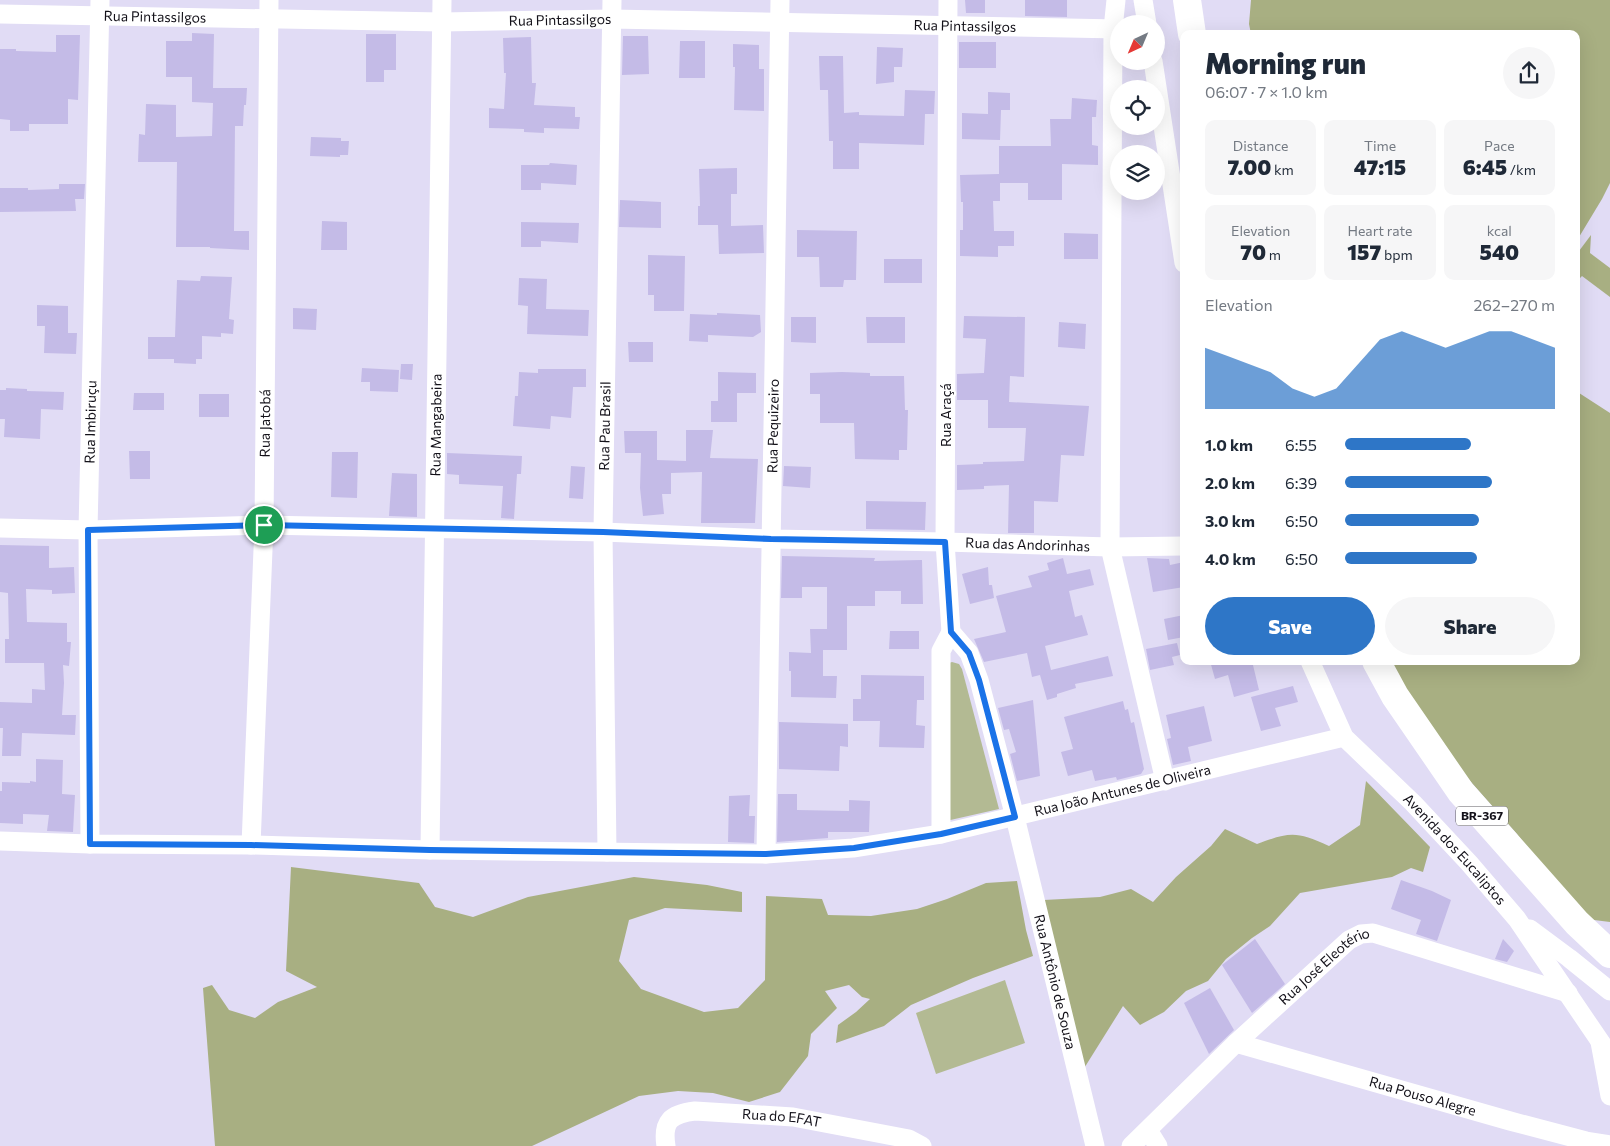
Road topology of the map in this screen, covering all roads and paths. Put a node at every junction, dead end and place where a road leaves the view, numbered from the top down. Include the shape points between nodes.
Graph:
1 (442, 0) edge
2 (612, 0) edge
3 (780, 0) edge
4 (948, 0) edge
5 (1116, 0) edge
6 (1143, 0) edge
7 (1187, 0) edge
8 (100, 8) edge
9 (269, 9) edge
10 (0, 14) edge
11 (1116, 15) edge
12 (1146, 15) edge
13 (612, 19) junction
14 (442, 22) junction
15 (779, 22) junction
16 (947, 26) junction
17 (1110, 29) edge
18 (1191, 30) edge
19 (1116, 70) edge
20 (1154, 70) edge
21 (1180, 237) edge
22 (264, 525) junction
23 (0, 528) edge
24 (434, 528) junction
25 (88, 530) junction
26 (603, 532) junction
27 (771, 539) junction
28 (945, 542) junction
29 (1180, 546) edge
30 (1110, 547) junction
31 (951, 632) junction
32 (1312, 665) edge
33 (1378, 665) edge
34 (1344, 737) junction
35 (1165, 781) junction
36 (1015, 817) junction
37 (941, 834) junction
38 (0, 841) edge
39 (90, 844) junction
40 (251, 845) junction
41 (430, 850) junction
42 (607, 852) junction
43 (766, 854) junction
44 (1517, 920) junction
45 (1610, 954) edge
46 (1610, 991) edge
47 (1568, 993) junction
48 (1236, 1043) junction
49 (1605, 1048) edge
50 (1610, 1096) edge
51 (1153, 1138) edge
52 (1610, 1145) edge
53 (666, 1146) edge
54 (922, 1146) edge
55 (1095, 1146) edge
56 (1131, 1146) edge

1 - 14 street, Rua Mangabeira
2 - 13 street, Rua Pau Brasil
3 - 15 street, Rua Pequizeiro
4 - 16 street, Rua Araçá
5 - 11 street
6 - 12 street
7 - 18 main road
8 - 9 street, Rua Pintassilgos
8 - 10 street, Rua Pintassilgos
8 - 25 street, Rua Imbiruçu
9 - 14 street, Rua Pintassilgos
9 - 22 street, Rua Jatobá
13 - 14 street, Rua Pintassilgos
13 - 15 street, Rua Pintassilgos
13 - 26 street, Rua Pau Brasil
14 - 24 street, Rua Mangabeira
15 - 16 street, Rua Pintassilgos
15 - 27 street, Rua Pequizeiro
16 - 17 street, Rua Pintassilgos
16 - 28 street, Rua Araçá
19 - 30 street
20 - 21 street
22 - 24 street, Rua das Andorinhas
22 - 25 street, Rua das Andorinhas
22 - 40 street, Rua Jatobá
23 - 25 street, Rua das Andorinhas
24 - 26 street, Rua das Andorinhas
24 - 41 street, Rua Mangabeira
25 - 39 street, Rua Imbiruçu
26 - 27 street, Rua das Andorinhas
26 - 42 street, Rua Pau Brasil
27 - 28 street, Rua das Andorinhas
27 - 43 street, Rua Pequizeiro
28 - 30 street, Rua das Andorinhas
28 - 31 street, Rua Araçá
29 - 30 street, Rua das Andorinhas
30 - 35 street
31 - 36 street via 969,653 979,680
31 - 37 street via 941,651
32 - 34 street, Avenida dos Eucaliptos
33 - 45 main road, BR-367 via 1395,696 1461,792 1577,923
34 - 35 street, Rua João Antunes de Oliveira
34 - 44 street, Avenida dos Eucaliptos via 1469,862
35 - 36 street, Rua João Antunes de Oliveira
36 - 37 street, Rua João Antunes de Oliveira
36 - 55 street, Rua Antônio de Souza
37 - 43 street, Rua João Antunes de Oliveira via 854,848
38 - 39 street, Rua João Antunes de Oliveira
39 - 40 street, Rua João Antunes de Oliveira
40 - 41 street, Rua João Antunes de Oliveira
41 - 42 street, Rua João Antunes de Oliveira
42 - 43 street, Rua João Antunes de Oliveira
44 - 46 street
44 - 47 street, Avenida dos Eucaliptos
47 - 48 street, Rua José Eleotério via 1373,933 1361,934 1349,940
47 - 49 street, Avenida dos Eucaliptos
48 - 51 street, Rua José Eleotério
48 - 52 street, Rua Pouso Alegre via 1510,1121
49 - 50 street
51 - 56 street, Rua José Eleotério
53 - 54 street, Rua do EFAT via 664,1132 670,1118 679,1113 695,1112 793,1117 909,1139

